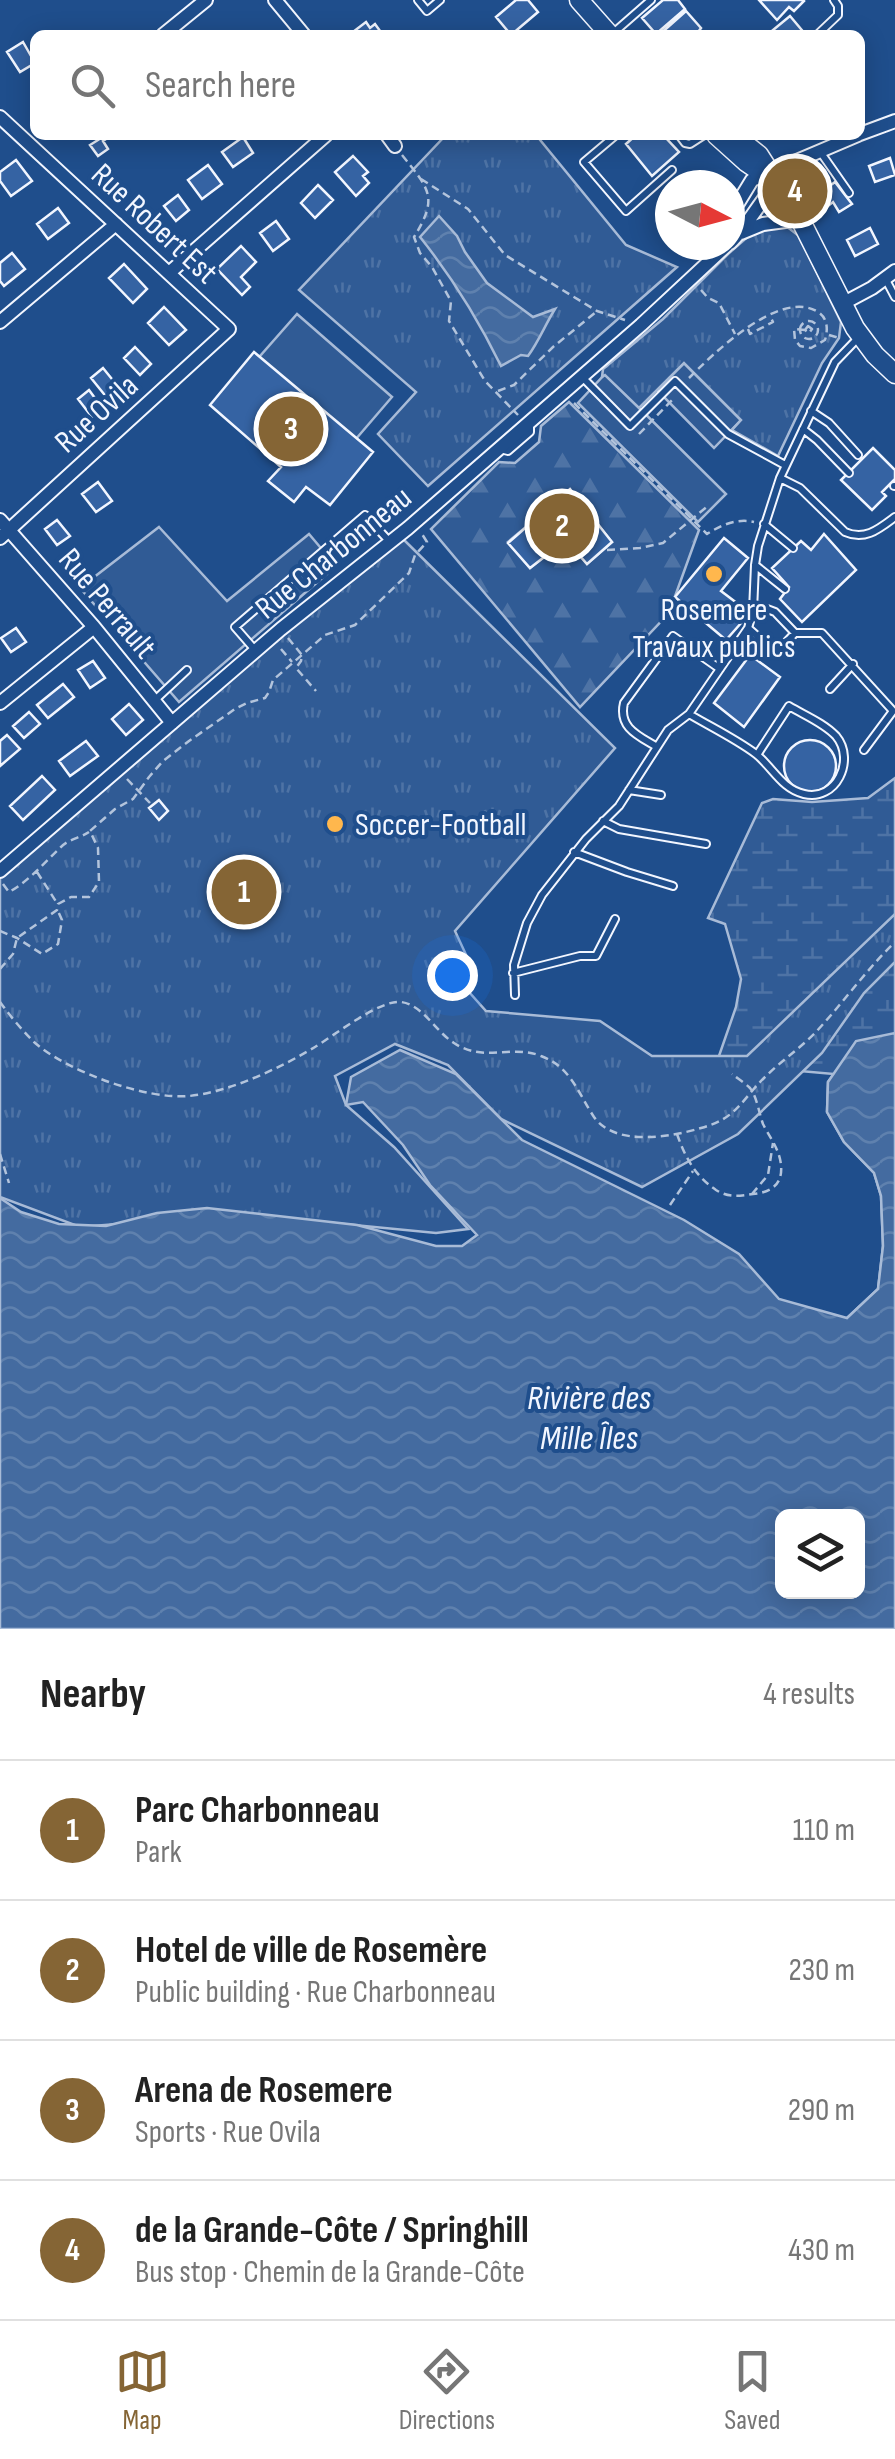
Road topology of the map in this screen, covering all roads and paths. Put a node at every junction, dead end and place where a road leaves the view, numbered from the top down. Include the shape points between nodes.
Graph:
1 (206, 0) edge
2 (275, 0) edge
3 (418, 0) edge
4 (440, 0) edge
5 (579, 0) edge
6 (652, 0) edge
7 (834, 0) edge
8 (169, 30) edge
9 (300, 30) edge
10 (606, 30) edge
11 (616, 30) edge
12 (822, 30) edge
13 (895, 121) edge
14 (3, 126) edge
15 (865, 132) edge
16 (30, 137) edge
17 (35, 140) edge
18 (320, 140) edge
19 (391, 140) edge
20 (610, 140) edge
21 (727, 140) edge
22 (844, 140) edge
23 (819, 150) junction
24 (802, 157) junction
25 (770, 176) junction
26 (420, 178) junction
27 (655, 185) edge
28 (818, 185) dead end
29 (745, 191) edge
30 (849, 193) dead end
31 (800, 220) junction
32 (745, 223) edge
33 (116, 224) junction
34 (745, 234) edge
35 (706, 260) edge
36 (714, 260) edge
37 (168, 273) junction
38 (890, 274) edge
39 (697, 278) junction
40 (895, 297) edge
41 (842, 304) junction
42 (597, 311) junction
43 (770, 316) junction
44 (759, 320) junction
45 (0, 322) edge
46 (641, 326) junction
47 (748, 328) junction
48 (763, 328) junction
49 (229, 329) joint
50 (799, 330) junction
51 (815, 330) junction
52 (827, 333) junction
53 (735, 335) junction
54 (860, 336) junction
55 (839, 338) dead end
56 (694, 373) dead end
57 (895, 374) edge
58 (582, 377) junction
59 (497, 391) junction
60 (570, 398) dead end
61 (670, 403) dead end
62 (811, 412) junction
63 (529, 423) junction
64 (630, 426) junction
65 (803, 429) junction
66 (639, 434) dead end
67 (613, 442) junction
68 (858, 455) dead end
69 (786, 465) junction
70 (849, 473) dead end
71 (780, 478) junction
72 (708, 504) dead end
73 (692, 520) junction
74 (894, 521) edge
75 (760, 523) junction
76 (3, 530) edge
77 (419, 530) dead end
78 (390, 542) junction
79 (793, 548) dead end
80 (607, 550) dead end
81 (755, 565) junction
82 (785, 589) dead end
83 (754, 604) junction
84 (94, 627) junction
85 (748, 628) junction
86 (276, 633) junction
87 (795, 633) junction
88 (256, 651) junction
89 (302, 654) junction
90 (293, 663) junction
91 (853, 664) junction
92 (720, 669) junction
93 (187, 670) dead end
94 (830, 689) dead end
95 (316, 691) dead end
96 (154, 700) junction
97 (0, 704) edge
98 (688, 714) junction
99 (172, 723) junction
100 (657, 748) junction
101 (864, 750) dead end
102 (757, 755) junction
103 (118, 769) junction
104 (630, 790) junction
105 (139, 792) junction
106 (661, 796) dead end
107 (150, 803) dead end
108 (603, 821) junction
109 (90, 831) junction
110 (706, 844) dead end
111 (574, 852) junction
112 (0, 870) edge
113 (36, 870) junction
114 (0, 881) edge
115 (673, 886) dead end
116 (58, 904) junction
117 (57, 910) junction
118 (616, 919) dead end
119 (0, 931) edge
120 (18, 938) junction
121 (895, 942) edge
122 (0, 969) edge
123 (512, 973) junction
124 (515, 995) dead end
125 (0, 1002) edge
126 (732, 1074) dead end
127 (753, 1091) junction
128 (677, 1134) junction
129 (774, 1142) junction
130 (0, 1154) edge
131 (694, 1170) junction
132 (8, 1183) dead end
133 (751, 1194) junction
134 (670, 1205) dead end

1 - 8 street
2 - 9 street
3 - 4 lane via 427,11
5 - 10 main road
6 - 11 lane
7 - 12 lane via 838,15
13 - 15 street
14 - 16 street, Rue Robert Est
17 - 33 street, Rue Robert Est
18 - 37 street
19 - 26 path
20 - 27 lane via 584,162 626,211
21 - 25 main road via 760,155
22 - 23 street
23 - 24 street
23 - 30 lane
24 - 25 street
24 - 28 lane
25 - 29 street via 752,180
25 - 31 main road
25 - 32 street, Rue Charbonneau
26 - 42 path via 468,210 504,255
26 - 59 path via 430,206 414,237 420,254 451,301 449,320
31 - 34 street, Rue Charbonneau via 763,224
31 - 41 main road
33 - 37 street, Rue Robert Est
33 - 45 street
35 - 39 street, Rue Charbonneau
36 - 39 street, Rue Charbonneau
37 - 49 street, Rue Robert Est
38 - 40 lane
38 - 41 street
39 - 46 street, Rue Charbonneau
39 - 53 path
41 - 54 main road
42 - 46 path
42 - 59 path via 514,386
43 - 44 path
43 - 48 path via 773,322
43 - 52 path via 805,308 820,314
44 - 47 path
44 - 48 path
46 - 58 street, Rue Charbonneau
47 - 48 path via 750,334
47 - 53 path
49 - 76 street, Rue Ovila
50 - 51 path
50 - 51 path via 810,320
50 - 51 path via 808,340
50 - 52 path via 794,329 796,344 803,347 816,347
51 - 52 path
52 - 55 path
53 - 56 path
54 - 57 main road
54 - 62 lane via 835,362
58 - 63 street, Rue Charbonneau
58 - 64 lane
59 - 63 path
60 - 67 path
61 - 66 path
62 - 65 lane
62 - 68 lane
63 - 78 street, Rue Charbonneau
64 - 67 path
64 - 69 lane via 675,380 728,434
65 - 69 lane
65 - 70 lane
67 - 73 path
69 - 71 lane
71 - 74 lane via 848,534 866,535
71 - 75 lane
72 - 73 path
73 - 75 path via 707,534 729,523
73 - 80 path via 653,546
75 - 79 lane
75 - 81 lane
76 - 84 street, Rue Perrault
77 - 89 path via 426,542 409,573 354,625 325,635
78 - 86 street, Rue Charbonneau
78 - 88 lane via 365,515 235,626
81 - 82 lane
81 - 83 lane
83 - 85 lane
83 - 87 lane via 775,612
84 - 96 street, Rue Perrault
84 - 97 street
85 - 87 lane via 776,653
85 - 92 lane
86 - 88 street, Rue Charbonneau
86 - 89 path
86 - 90 path
87 - 91 lane via 822,633
88 - 99 street, Rue Charbonneau
89 - 90 path
89 - 95 path via 296,668
90 - 105 path via 272,680 264,698 189,741
91 - 94 lane
91 - 101 lane via 894,710
92 - 98 lane
92 - 100 lane via 673,636 622,712 626,726
93 - 96 lane
96 - 99 street, Rue Perrault
98 - 100 lane
98 - 102 lane
99 - 103 street, Rue Charbonneau
100 - 104 lane
102 - 102 lane via 784,784 810,796 838,782 843,754 830,731 789,706
103 - 105 path
103 - 112 street, Rue Charbonneau
104 - 106 lane
104 - 108 lane
105 - 107 path
105 - 109 path
108 - 110 lane
108 - 111 lane
109 - 113 path
109 - 116 path via 99,882 89,897
111 - 115 lane
111 - 123 lane via 532,913
113 - 114 path via 10,892
113 - 116 path
116 - 117 path
117 - 120 path
117 - 120 path via 58,944 42,954
118 - 123 lane via 596,956
119 - 120 path
120 - 122 path
121 - 127 path
123 - 124 lane
125 - 128 path via 36,1044 82,1070 164,1096 194,1096 275,1069 400,1002 469,1051 522,1051 558,1064 605,1128 638,1138
126 - 127 path
127 - 128 path via 728,1117
127 - 129 path
128 - 131 path
129 - 133 path via 768,1175
129 - 133 path via 781,1175 766,1194
130 - 132 path
131 - 133 path via 724,1194
131 - 134 path

